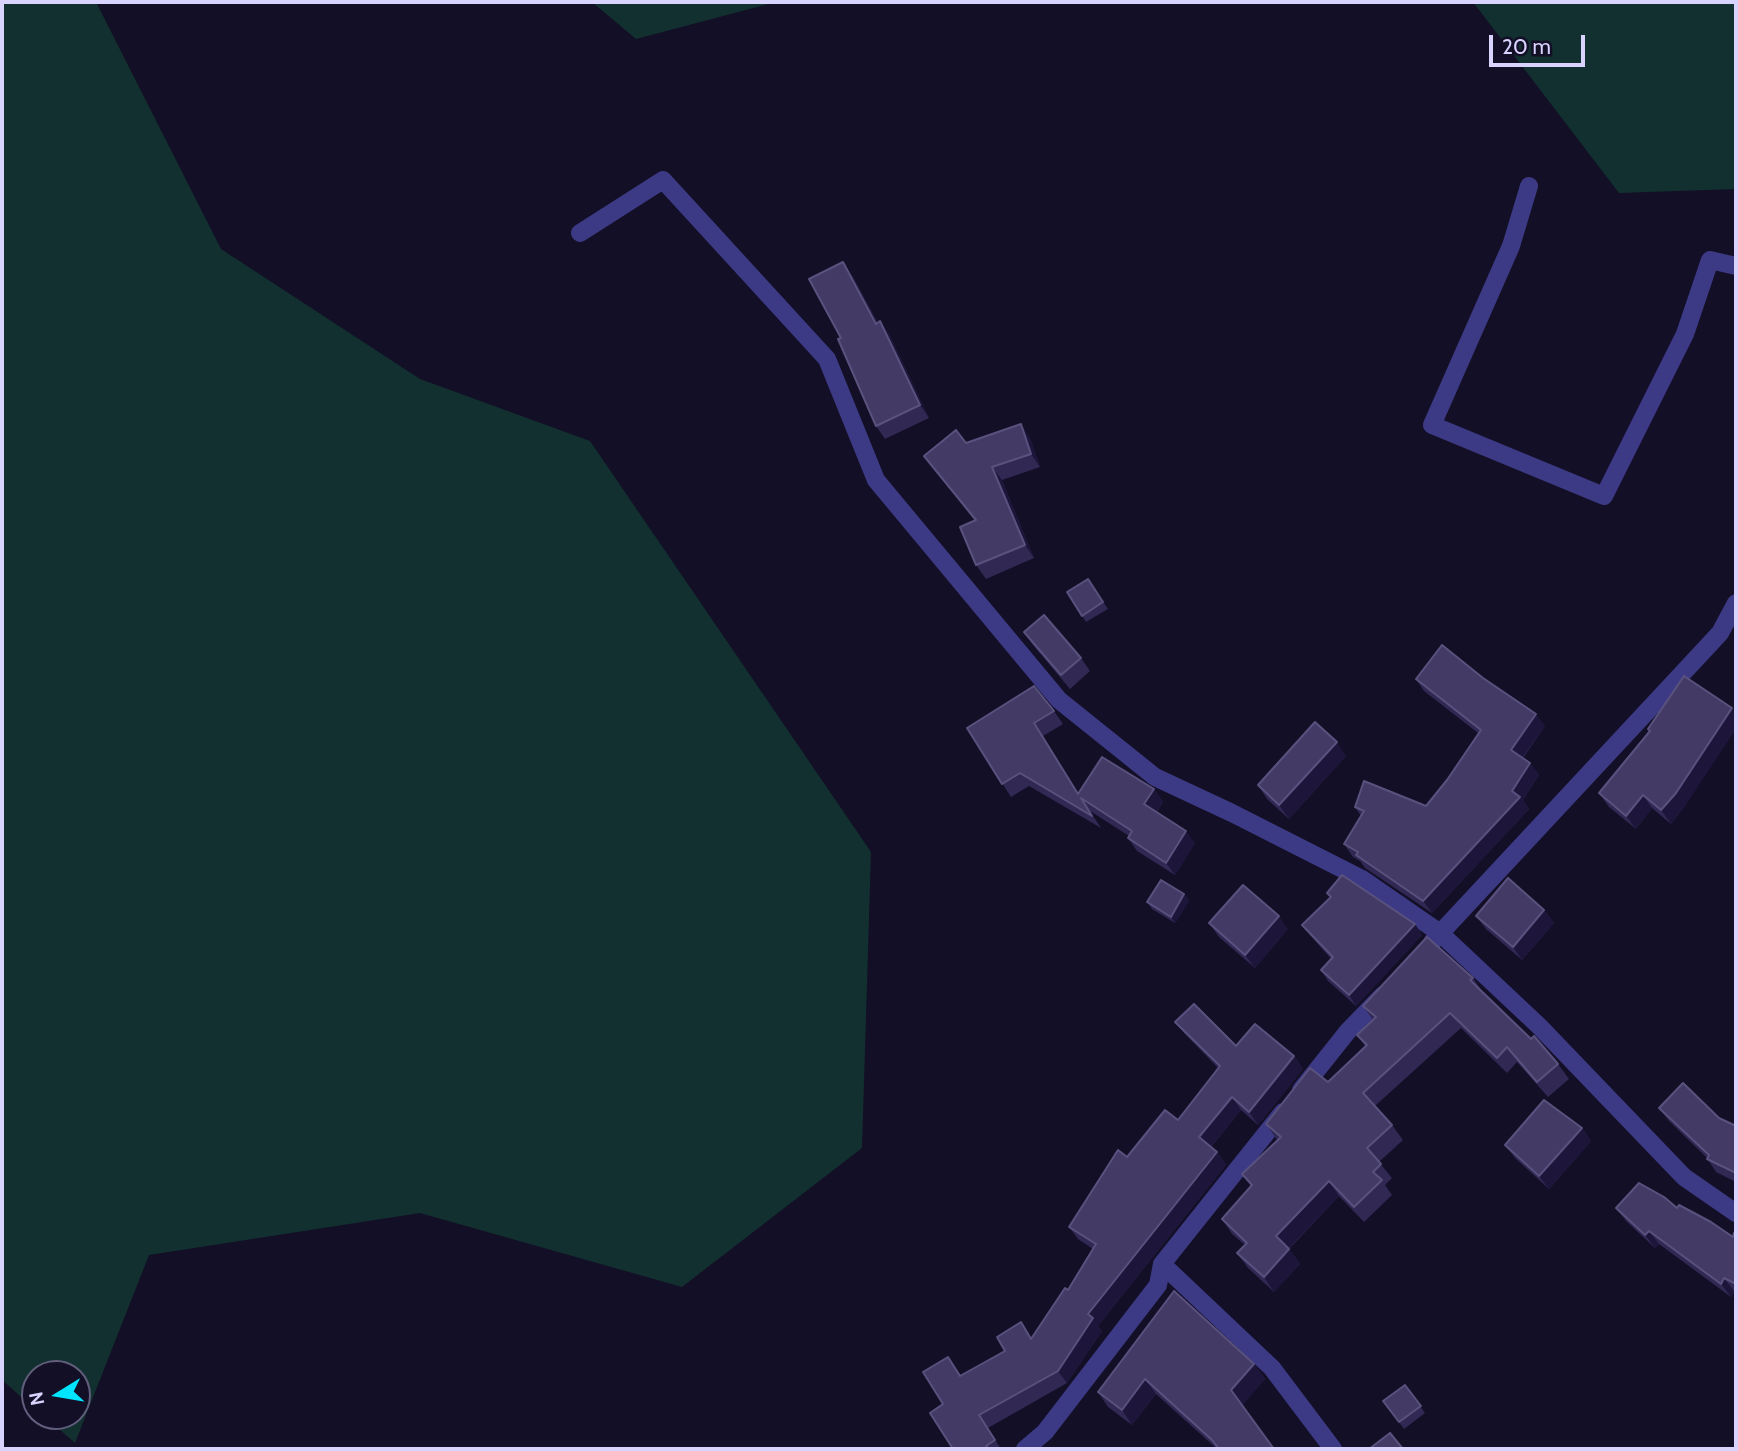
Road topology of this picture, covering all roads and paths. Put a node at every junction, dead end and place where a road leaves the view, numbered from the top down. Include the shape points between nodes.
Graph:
1 (1529, 186) dead end
2 (580, 233) dead end
3 (1736, 267) edge
4 (1736, 603) edge
5 (1440, 933) junction
6 (1422, 953) edge
7 (1394, 982) edge
8 (1736, 1213) edge
9 (1162, 1264) junction
10 (1025, 1449) edge
11 (1333, 1449) edge

1 - 3 street via 1511,246 1432,425 1604,496 1685,334 1710,260
2 - 5 street via 663,180 827,359 876,480 1059,700 1155,778 1362,879
4 - 5 street via 1720,633
5 - 6 street
5 - 8 street via 1539,1026 1684,1177
7 - 9 street via 1348,1031
9 - 10 street via 1158,1285 1045,1432
9 - 11 street via 1272,1368

